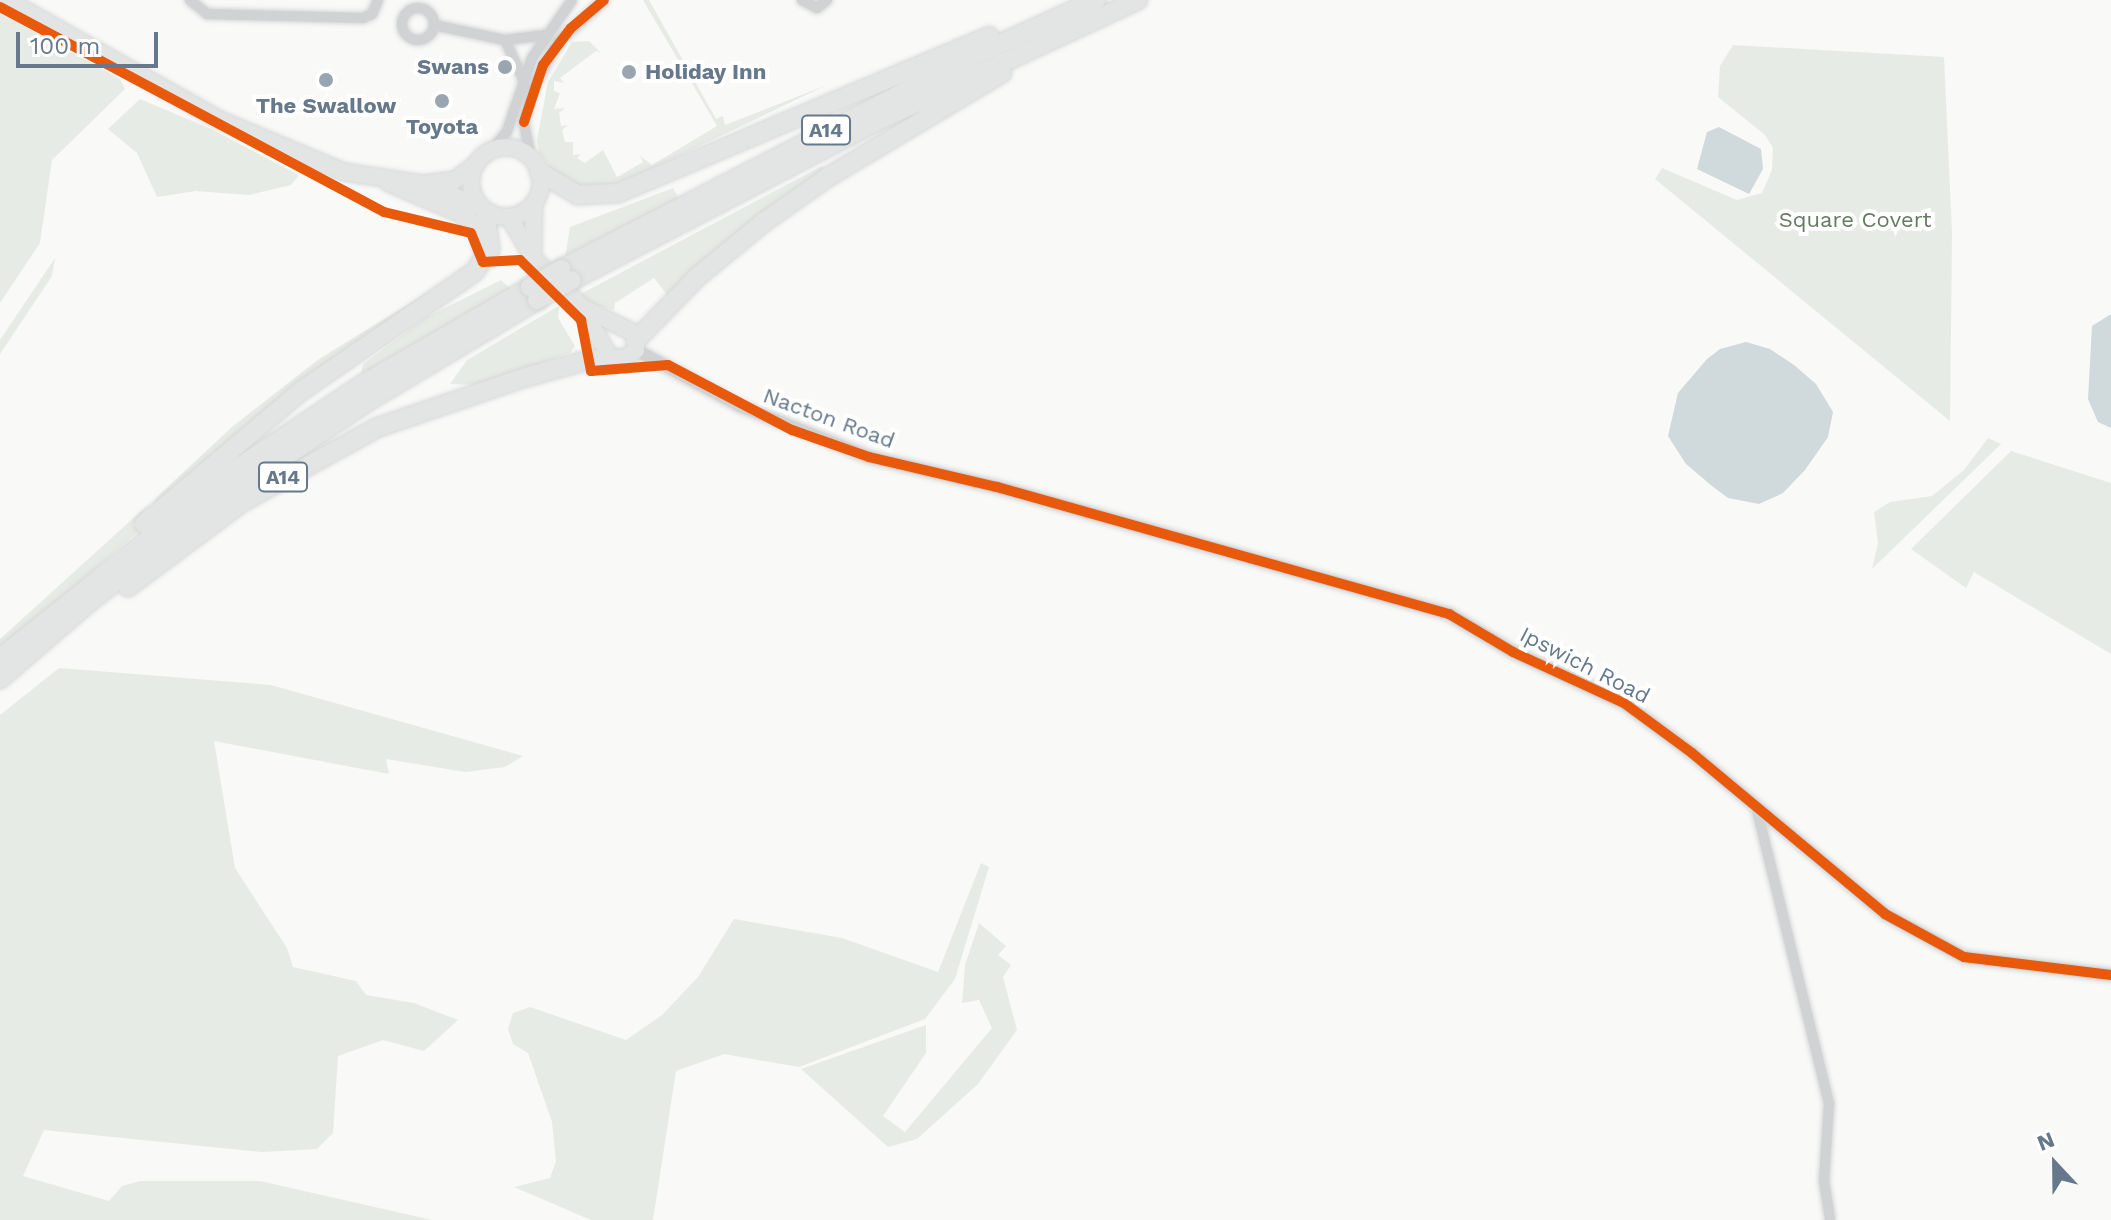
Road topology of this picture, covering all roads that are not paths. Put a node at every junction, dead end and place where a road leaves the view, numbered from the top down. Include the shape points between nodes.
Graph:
1 (7, 0) edge
2 (190, 0) edge
3 (378, 0) edge
4 (572, 0) edge
5 (604, 0) edge
6 (802, 0) edge
7 (827, 0) edge
8 (1070, 0) edge
9 (1096, 0) edge
10 (1138, 0) edge
11 (434, 25) dead end
12 (1075, 27) junction
13 (544, 35) junction
14 (505, 40) junction
15 (523, 79) junction
16 (491, 151) junction
17 (476, 164) junction
18 (535, 165) junction
19 (389, 182) junction
20 (422, 184) junction
21 (534, 203) junction
22 (483, 209) junction
23 (509, 217) junction
24 (534, 259) junction
25 (483, 262) junction
26 (566, 275) junction
27 (533, 294) junction
28 (582, 307) junction
29 (636, 344) junction
30 (615, 359) junction
31 (986, 484) joint
32 (109, 566) junction
33 (64, 624) junction
34 (0, 658) edge
35 (0, 679) edge
36 (1756, 806) junction
37 (2111, 975) edge
38 (1830, 1220) edge

1 - 19 main road via 218,119 302,156
2 - 3 street via 207,14 363,18 372,14
4 - 13 street
5 - 18 street via 571,28 543,65 524,122
6 - 7 street via 817,8
8 - 18 highway, A14 via 618,193 578,195
9 - 26 highway, A14 via 964,61
10 - 12 highway, A14
11 - 14 street
12 - 26 highway, A14
12 - 29 highway, A14 via 828,177 697,277
13 - 14 street
13 - 15 street
14 - 15 street
15 - 16 street via 507,131
16 - 17 main road
16 - 18 main road via 513,148
17 - 20 main road via 455,180
17 - 22 main road via 471,186
18 - 21 main road
19 - 20 main road
19 - 25 highway via 470,220 483,239
20 - 22 main road
21 - 23 main road
21 - 24 main road
22 - 23 main road
22 - 25 highway via 492,240
23 - 24 main road
24 - 28 main road
25 - 32 highway, A14 via 301,391 134,533
26 - 27 highway, A14, bridge
27 - 32 highway, A14 via 337,401 233,471
27 - 33 highway, A14 via 235,490
28 - 29 main road via 625,327
28 - 30 main road
29 - 30 main road
29 - 31 street, Nacton Road via 792,430 869,457
30 - 33 highway, A14 via 588,360 526,377 376,428 244,501 96,610
31 - 36 street, Ipswich Road via 1449,614 1513,652 1624,703
32 - 34 highway, A14
33 - 35 highway, A14
36 - 37 street, Ipswich Road via 1885,914 1964,957
36 - 38 street via 1829,1104 1824,1181

